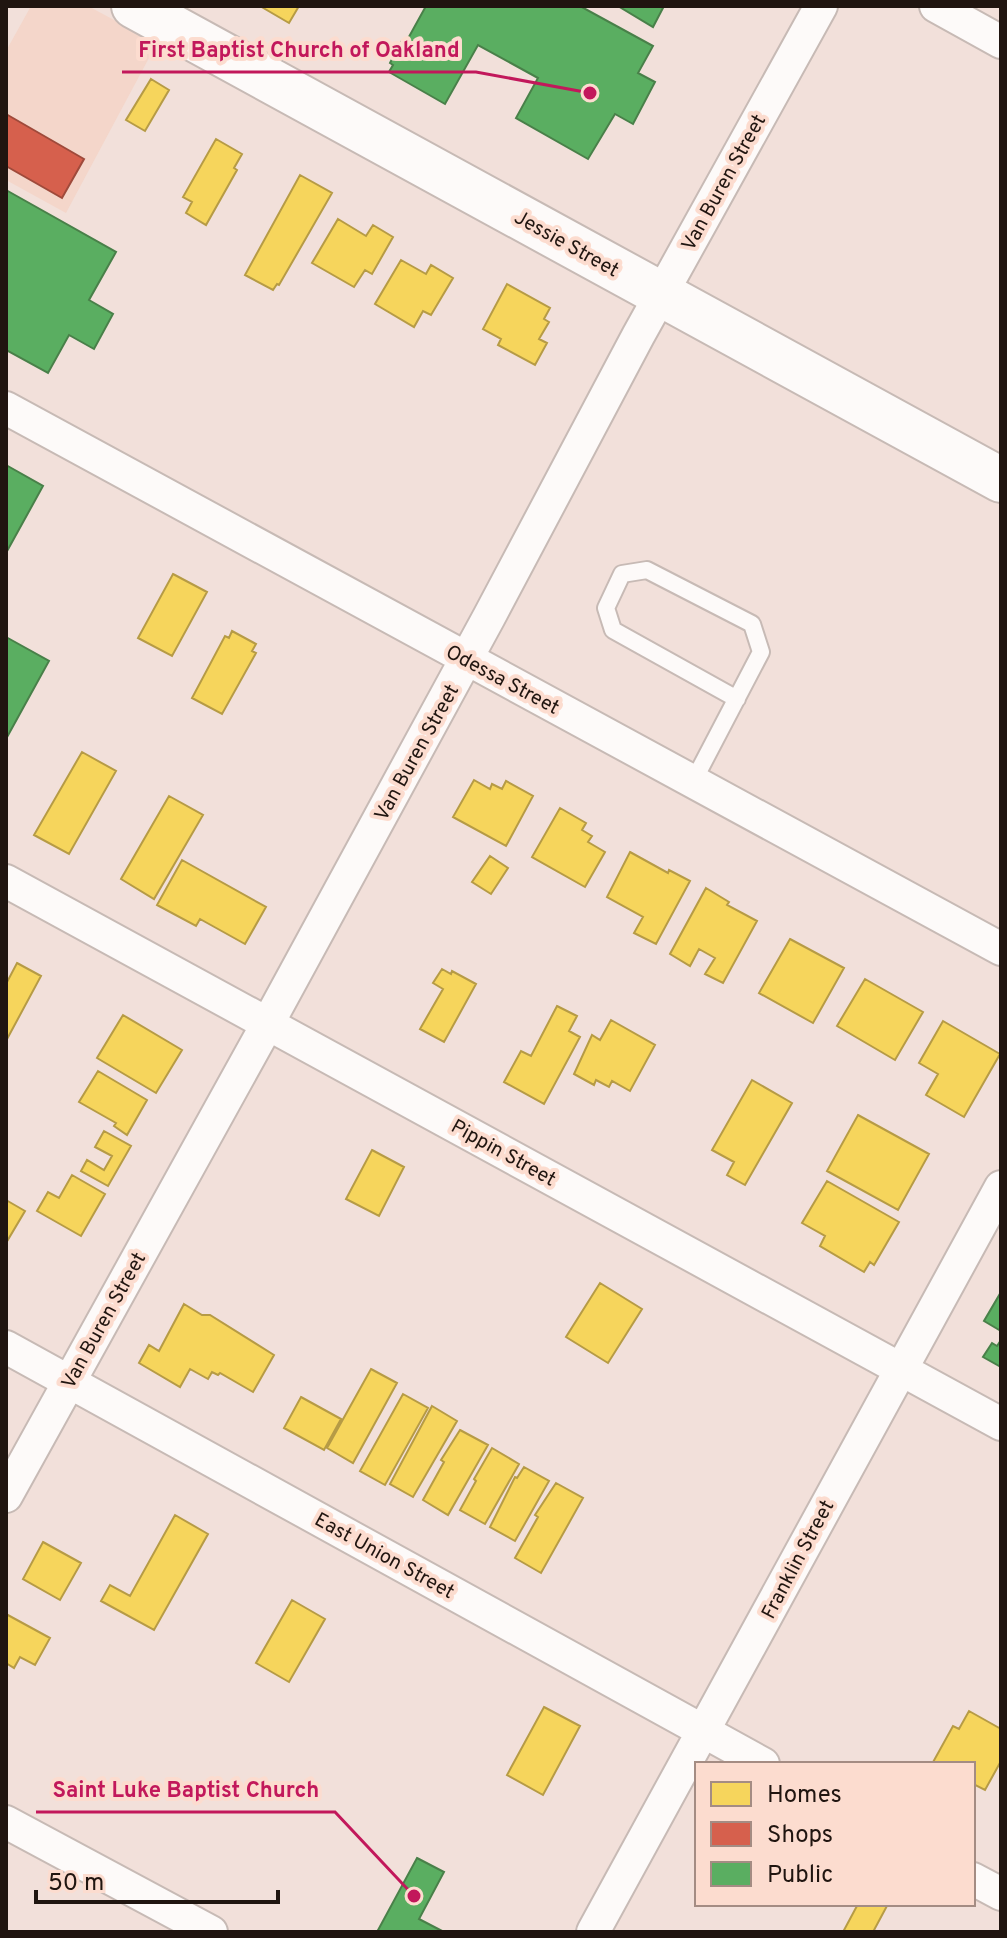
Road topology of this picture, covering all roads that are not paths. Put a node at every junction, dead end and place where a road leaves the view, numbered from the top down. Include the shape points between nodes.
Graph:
1 (134, 6) edge
2 (821, 6) edge
3 (936, 6) edge
4 (1001, 42) edge
5 (661, 294) junction
6 (6, 408) edge
7 (1001, 480) edge
8 (466, 660) junction
9 (737, 699) junction
10 (693, 782) junction
11 (6, 881) edge
12 (1001, 949) edge
13 (268, 1023) junction
14 (1001, 1187) edge
15 (6, 1347) edge
16 (901, 1369) junction
17 (70, 1381) junction
18 (1001, 1424) edge
19 (6, 1496) edge
20 (703, 1731) junction
21 (759, 1762) edge
22 (6, 1822) edge
23 (975, 1880) edge
24 (1001, 1894) edge
25 (211, 1932) edge
26 (593, 1932) edge

1 - 5 street, Jessie Street
2 - 5 street, Van Buren Street
3 - 4 street
5 - 7 street, Jessie Street
5 - 8 street, Van Buren Street
6 - 8 street, Odessa Street
8 - 10 street, Odessa Street
8 - 13 street, Van Buren Street
9 - 9 lane via 761,652 752,624 647,570 622,574 606,608 613,630
9 - 10 lane
10 - 12 street, Odessa Street
11 - 13 street, Pippin Street
13 - 16 street, Pippin Street
13 - 17 street, Van Buren Street
14 - 16 street, Franklin Street
15 - 17 street, East Union Street
16 - 18 street, Pippin Street
16 - 20 street, Franklin Street
17 - 19 street, Van Buren Street
17 - 20 street, East Union Street
20 - 21 street, East Union Street
20 - 26 street, Franklin Street
22 - 25 street
23 - 24 street

